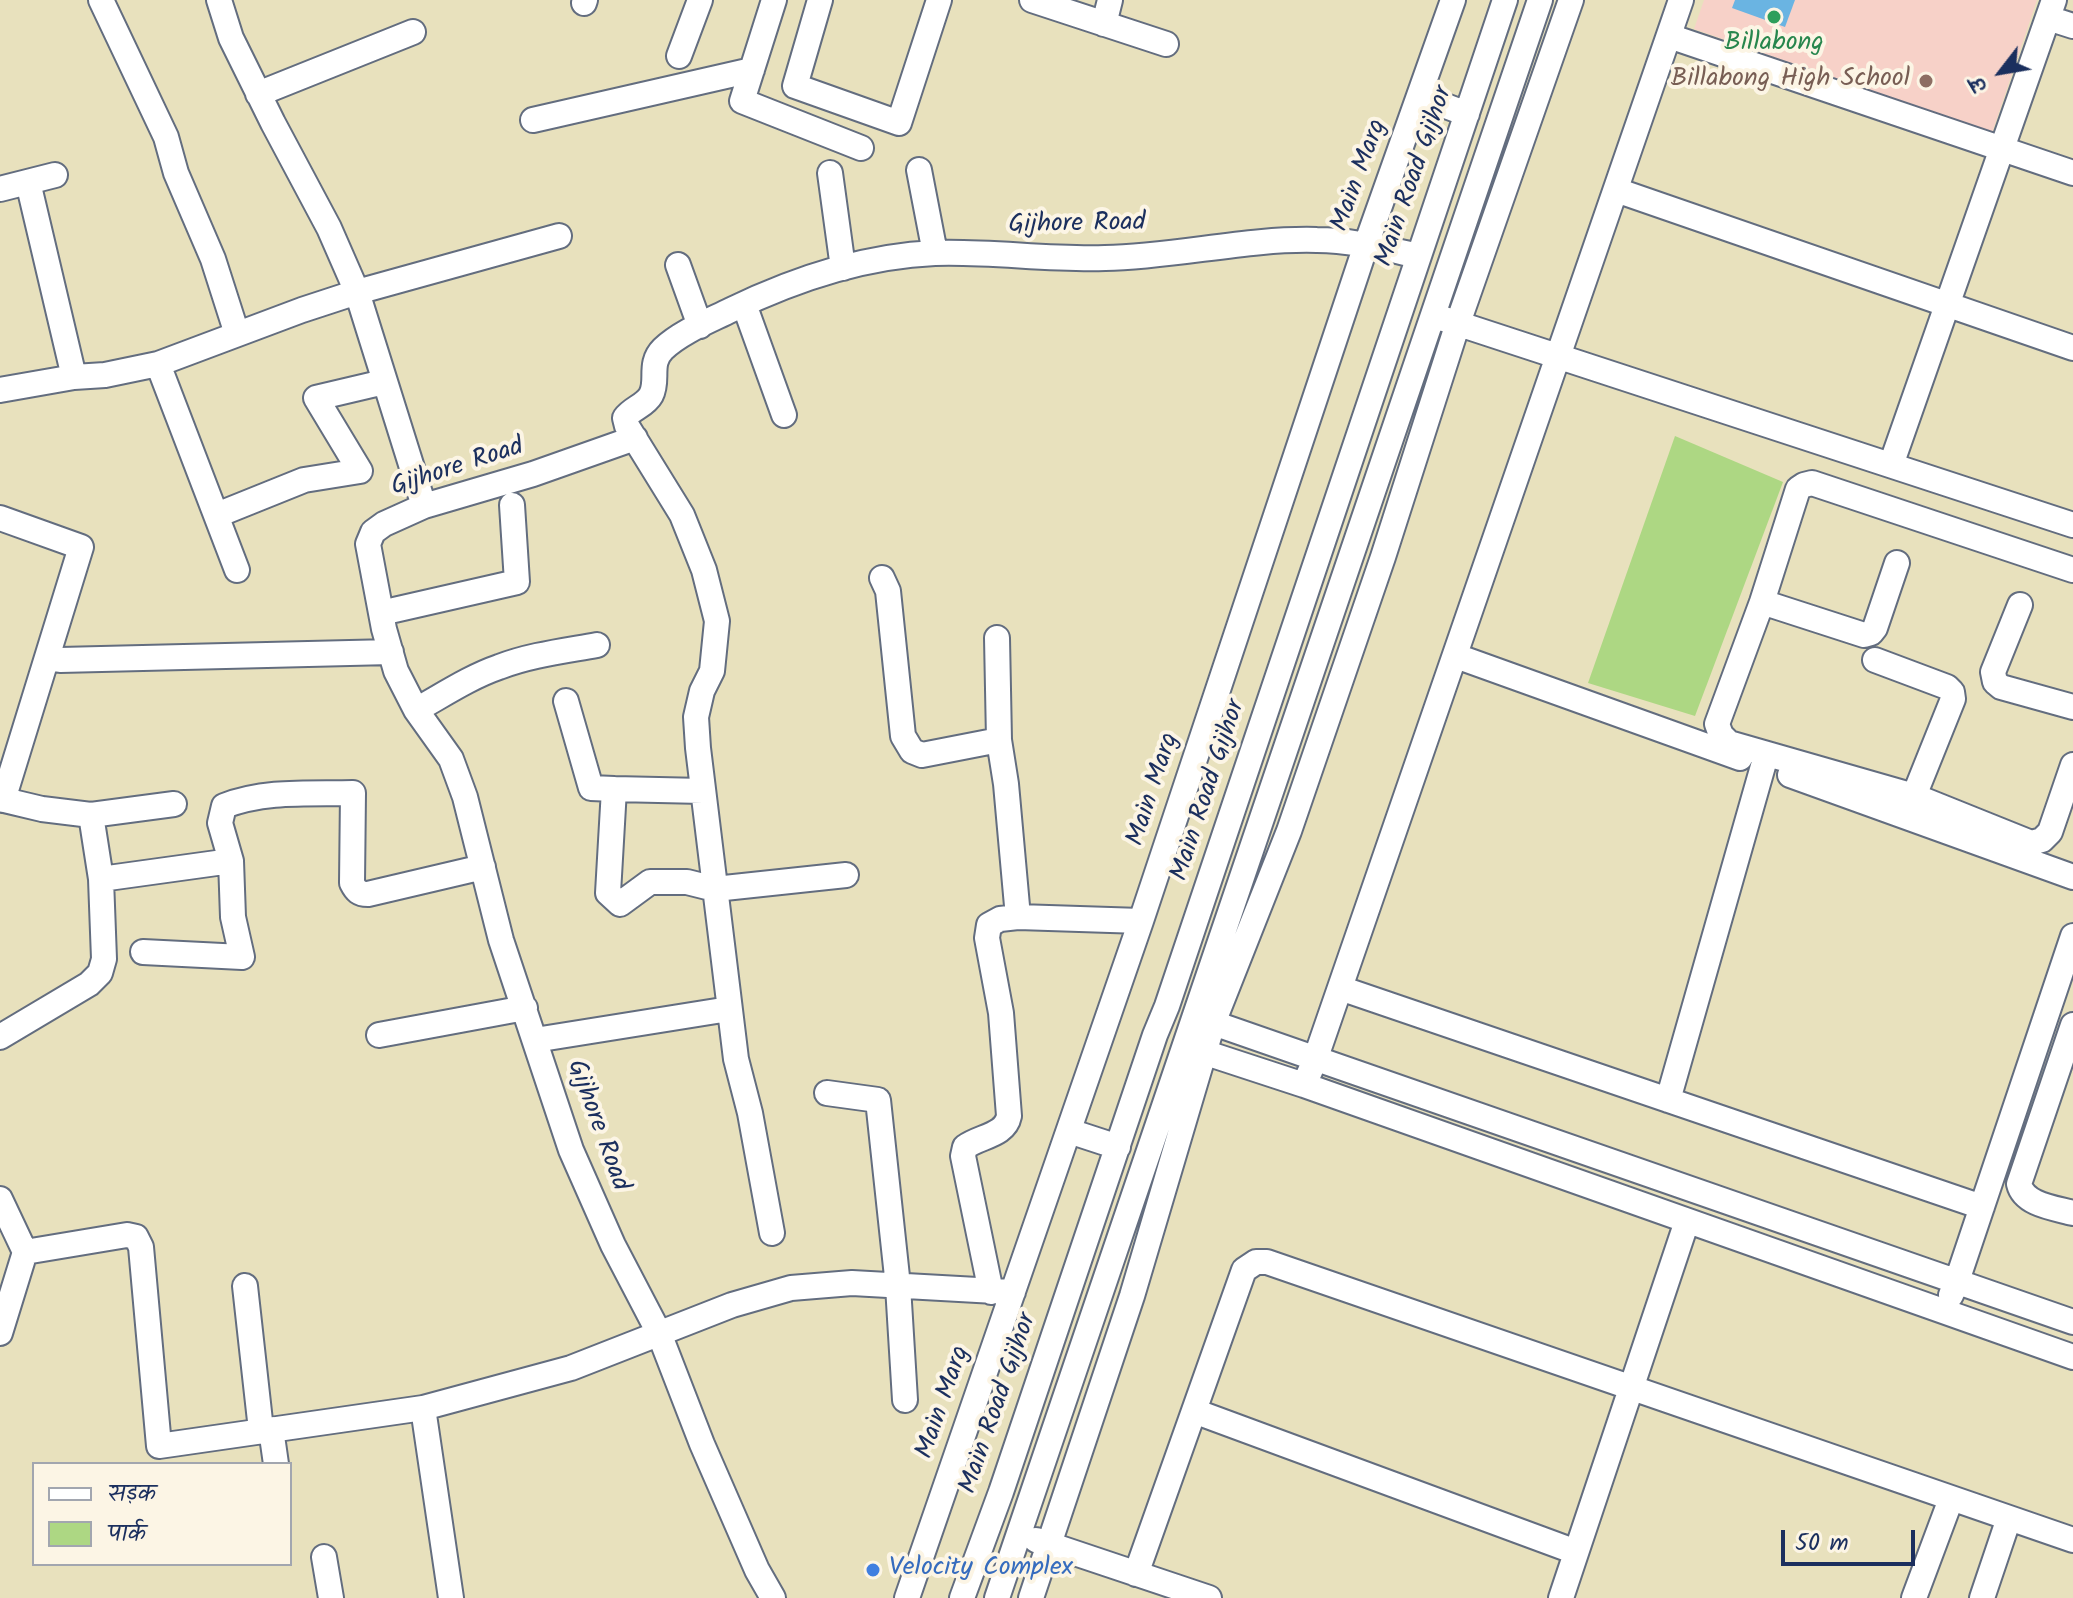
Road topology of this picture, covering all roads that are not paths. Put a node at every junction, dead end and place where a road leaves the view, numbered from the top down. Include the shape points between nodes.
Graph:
1 (101, 0) edge
2 (219, 0) edge
3 (700, 0) edge
4 (774, 0) edge
5 (820, 0) edge
6 (939, 0) edge
7 (1032, 0) edge
8 (1110, 0) edge
9 (1453, 0) edge
10 (1505, 0) edge
11 (1540, 0) edge
12 (1571, 0) edge
13 (1681, 0) edge
14 (2051, 9) edge
15 (1104, 24) junction
16 (2073, 26) edge
17 (413, 32) dead end
18 (1669, 36) junction
19 (1166, 44) dead end
20 (679, 56) dead end
21 (752, 70) junction
22 (258, 94) junction
23 (1419, 96) junction
24 (1467, 114) junction
25 (533, 120) dead end
26 (861, 148) dead end
27 (2002, 149) junction
28 (919, 170) dead end
29 (830, 173) dead end
30 (2073, 173) edge
31 (55, 175) dead end
32 (28, 182) junction
33 (0, 189) edge
34 (1616, 190) junction
35 (559, 236) dead end
36 (1366, 245) junction
37 (935, 253) junction
38 (1419, 256) junction
39 (678, 265) dead end
40 (843, 268) junction
41 (357, 292) junction
42 (744, 304) junction
43 (1402, 305) junction
44 (1948, 305) junction
45 (1433, 315) junction
46 (1458, 323) junction
47 (700, 326) junction
48 (237, 334) junction
49 (2073, 348) edge
50 (1559, 357) junction
51 (158, 364) junction
52 (74, 377) junction
53 (384, 382) junction
54 (0, 390) edge
55 (784, 415) dead end
56 (635, 438) junction
57 (1891, 465) junction
58 (512, 505) dead end
59 (424, 506) junction
60 (217, 515) junction
61 (0, 518) edge
62 (2073, 525) edge
63 (1897, 563) dead end
64 (237, 570) dead end
65 (2073, 570) edge
66 (882, 578) dead end
67 (1762, 602) junction
68 (2020, 605) dead end
69 (381, 613) junction
70 (997, 638) dead end
71 (597, 645) dead end
72 (391, 652) junction
73 (1456, 656) junction
74 (47, 658) junction
75 (1875, 660) dead end
76 (566, 701) dead end
77 (2073, 707) edge
78 (416, 710) junction
79 (999, 740) junction
80 (2073, 765) edge
81 (1763, 766) junction
82 (614, 789) junction
83 (703, 791) junction
84 (1914, 796) junction
85 (1, 800) edge
86 (174, 804) dead end
87 (91, 815) junction
88 (231, 861) junction
89 (483, 867) junction
90 (846, 875) dead end
91 (2073, 877) edge
92 (101, 879) junction
93 (715, 889) junction
94 (1018, 917) junction
95 (1141, 921) junction
96 (2073, 936) edge
97 (143, 952) dead end
98 (1340, 988) junction
99 (1167, 1006) junction
100 (525, 1008) junction
101 (729, 1009) junction
102 (1204, 1020) junction
103 (2073, 1025) edge
104 (379, 1035) dead end
105 (1155, 1035) junction
106 (0, 1037) edge
107 (535, 1040) junction
108 (1194, 1048) junction
109 (1315, 1060) junction
110 (1304, 1085) junction
111 (827, 1093) dead end
112 (1668, 1100) junction
113 (1069, 1131) junction
114 (1118, 1147) junction
115 (1990, 1182) junction
116 (2021, 1193) junction
117 (0, 1199) edge
118 (1982, 1207) junction
119 (2073, 1213) edge
120 (1687, 1221) junction
121 (772, 1233) dead end
122 (25, 1252) junction
123 (1957, 1281) junction
124 (245, 1286) dead end
125 (898, 1286) junction
126 (1002, 1292) junction
127 (1943, 1312) junction
128 (2073, 1322) edge
129 (0, 1333) edge
130 (659, 1333) junction
131 (2073, 1357) edge
132 (1632, 1387) junction
133 (905, 1400) dead end
134 (423, 1408) junction
135 (1194, 1411) junction
136 (266, 1430) junction
137 (159, 1455) edge
138 (275, 1462) edge
139 (1951, 1499) junction
140 (2009, 1518) junction
141 (1018, 1534) junction
142 (2073, 1540) edge
143 (1050, 1545) junction
144 (1576, 1552) junction
145 (324, 1557) dead end
146 (1136, 1574) junction
147 (331, 1598) edge
148 (451, 1598) edge
149 (773, 1598) edge
150 (907, 1598) edge
151 (962, 1598) edge
152 (997, 1598) edge
153 (1031, 1598) edge
154 (1209, 1598) edge
155 (1561, 1598) edge
156 (1914, 1598) edge
157 (1982, 1598) edge

1 - 48 street via 166,137
2 - 22 street
3 - 20 street
4 - 21 street
5 - 6 street via 795,86 899,123
7 - 15 street
8 - 15 street
9 - 23 street, Main Marg
10 - 24 street, Main Road Gijhor
11 - 45 street
12 - 46 street
13 - 18 street
14 - 16 street
14 - 27 street
15 - 19 street
17 - 22 street
18 - 27 street
18 - 34 street
21 - 25 street
21 - 26 street via 742,101
22 - 41 street
23 - 24 street
23 - 36 street, Main Marg
24 - 38 street, Main Road Gijhor
27 - 30 street
27 - 44 street
28 - 37 street
29 - 40 street
31 - 32 street
32 - 33 street
32 - 52 street
34 - 44 street
34 - 50 street
35 - 41 street
36 - 37 street, Gijhore Road via 1318,239 1106,258
36 - 38 street, Gijhore Road
36 - 95 street, Main Marg
37 - 40 street, Gijhore Road
38 - 43 street, Main Road Gijhor
39 - 47 street
40 - 42 street, Gijhore Road via 795,281
41 - 48 street
41 - 53 street
42 - 47 street, Gijhore Road
42 - 55 street
43 - 45 street
43 - 99 street, Main Road Gijhor
44 - 49 street
44 - 57 street
45 - 46 street
45 - 102 street
46 - 50 street
46 - 102 street via 1289,831
47 - 56 street, Gijhore Road via 655,359 653,392 625,418
48 - 51 street
50 - 57 street
50 - 73 street
51 - 52 street
51 - 60 street
52 - 54 street
53 - 59 street
53 - 60 street via 316,398 360,471 304,480
56 - 59 street, Gijhore Road
56 - 83 street via 682,515 717,621 712,671 696,717
57 - 62 street
58 - 69 street via 517,582
59 - 69 street, Gijhore Road via 384,524 368,544
60 - 64 street
61 - 74 street via 81,547
63 - 67 street via 1871,633
65 - 67 street via 1812,483 1798,489
66 - 79 street via 888,591 903,736 912,751 922,755
67 - 84 street via 1717,724 1721,735 1729,743
68 - 77 street via 1993,672 1995,682
69 - 72 street, Gijhore Road
70 - 79 street
71 - 78 street via 500,666
72 - 74 street
72 - 78 street, Gijhore Road
73 - 81 street
73 - 98 street
74 - 85 street
75 - 84 street via 1952,692
76 - 82 street via 591,788
78 - 89 street, Gijhore Road via 451,759
79 - 94 street
80 - 84 street via 2050,832 2031,843
81 - 91 street
81 - 112 street
82 - 83 street
82 - 93 street via 608,893 620,904 650,882
83 - 93 street
85 - 87 street
86 - 87 street
87 - 92 street
88 - 89 street via 220,823 224,806 266,795 353,793 352,883 361,894
88 - 92 street
88 - 97 street via 233,917 242,957
89 - 100 street, Gijhore Road
90 - 93 street
92 - 106 street via 100,973
93 - 101 street
94 - 95 street
94 - 126 street via 989,925 987,938 1001,1013 1009,1116 996,1133 965,1147 963,1156
95 - 113 street, Main Marg
96 - 115 street
98 - 109 street
98 - 112 street
99 - 102 street
99 - 105 street, Main Road Gijhor
100 - 104 street
100 - 107 street, Gijhore Road
101 - 107 street
101 - 121 street
102 - 108 street
102 - 109 street
103 - 116 street via 2019,1184
105 - 108 street
105 - 114 street, Main Road Gijhor
107 - 130 street, Gijhore Road via 571,1150
108 - 110 street
108 - 141 street
108 - 143 street via 1132,1296
109 - 110 street
109 - 123 street
110 - 120 street
111 - 125 street via 878,1100
112 - 118 street
113 - 114 street
113 - 126 street, Main Marg
114 - 151 street, Main Road Gijhor
115 - 116 street
115 - 118 street
116 - 119 street
117 - 122 street
118 - 123 street
120 - 127 street
120 - 132 street
122 - 129 street
122 - 137 street via 136,1237
123 - 127 street
123 - 128 street
124 - 136 street
125 - 126 street
125 - 130 street via 791,1288
125 - 133 street
126 - 150 street, Main Marg
127 - 131 street
130 - 134 street via 571,1368
130 - 149 street, Gijhore Road via 708,1458
132 - 135 street via 1256,1262 1244,1270
132 - 139 street
132 - 144 street
134 - 136 street
134 - 148 street
135 - 144 street
135 - 146 street
136 - 137 street
136 - 138 street
139 - 140 street
139 - 156 street
140 - 142 street
140 - 157 street
141 - 143 street
141 - 152 street
143 - 146 street
143 - 153 street
144 - 155 street
145 - 147 street
146 - 154 street

